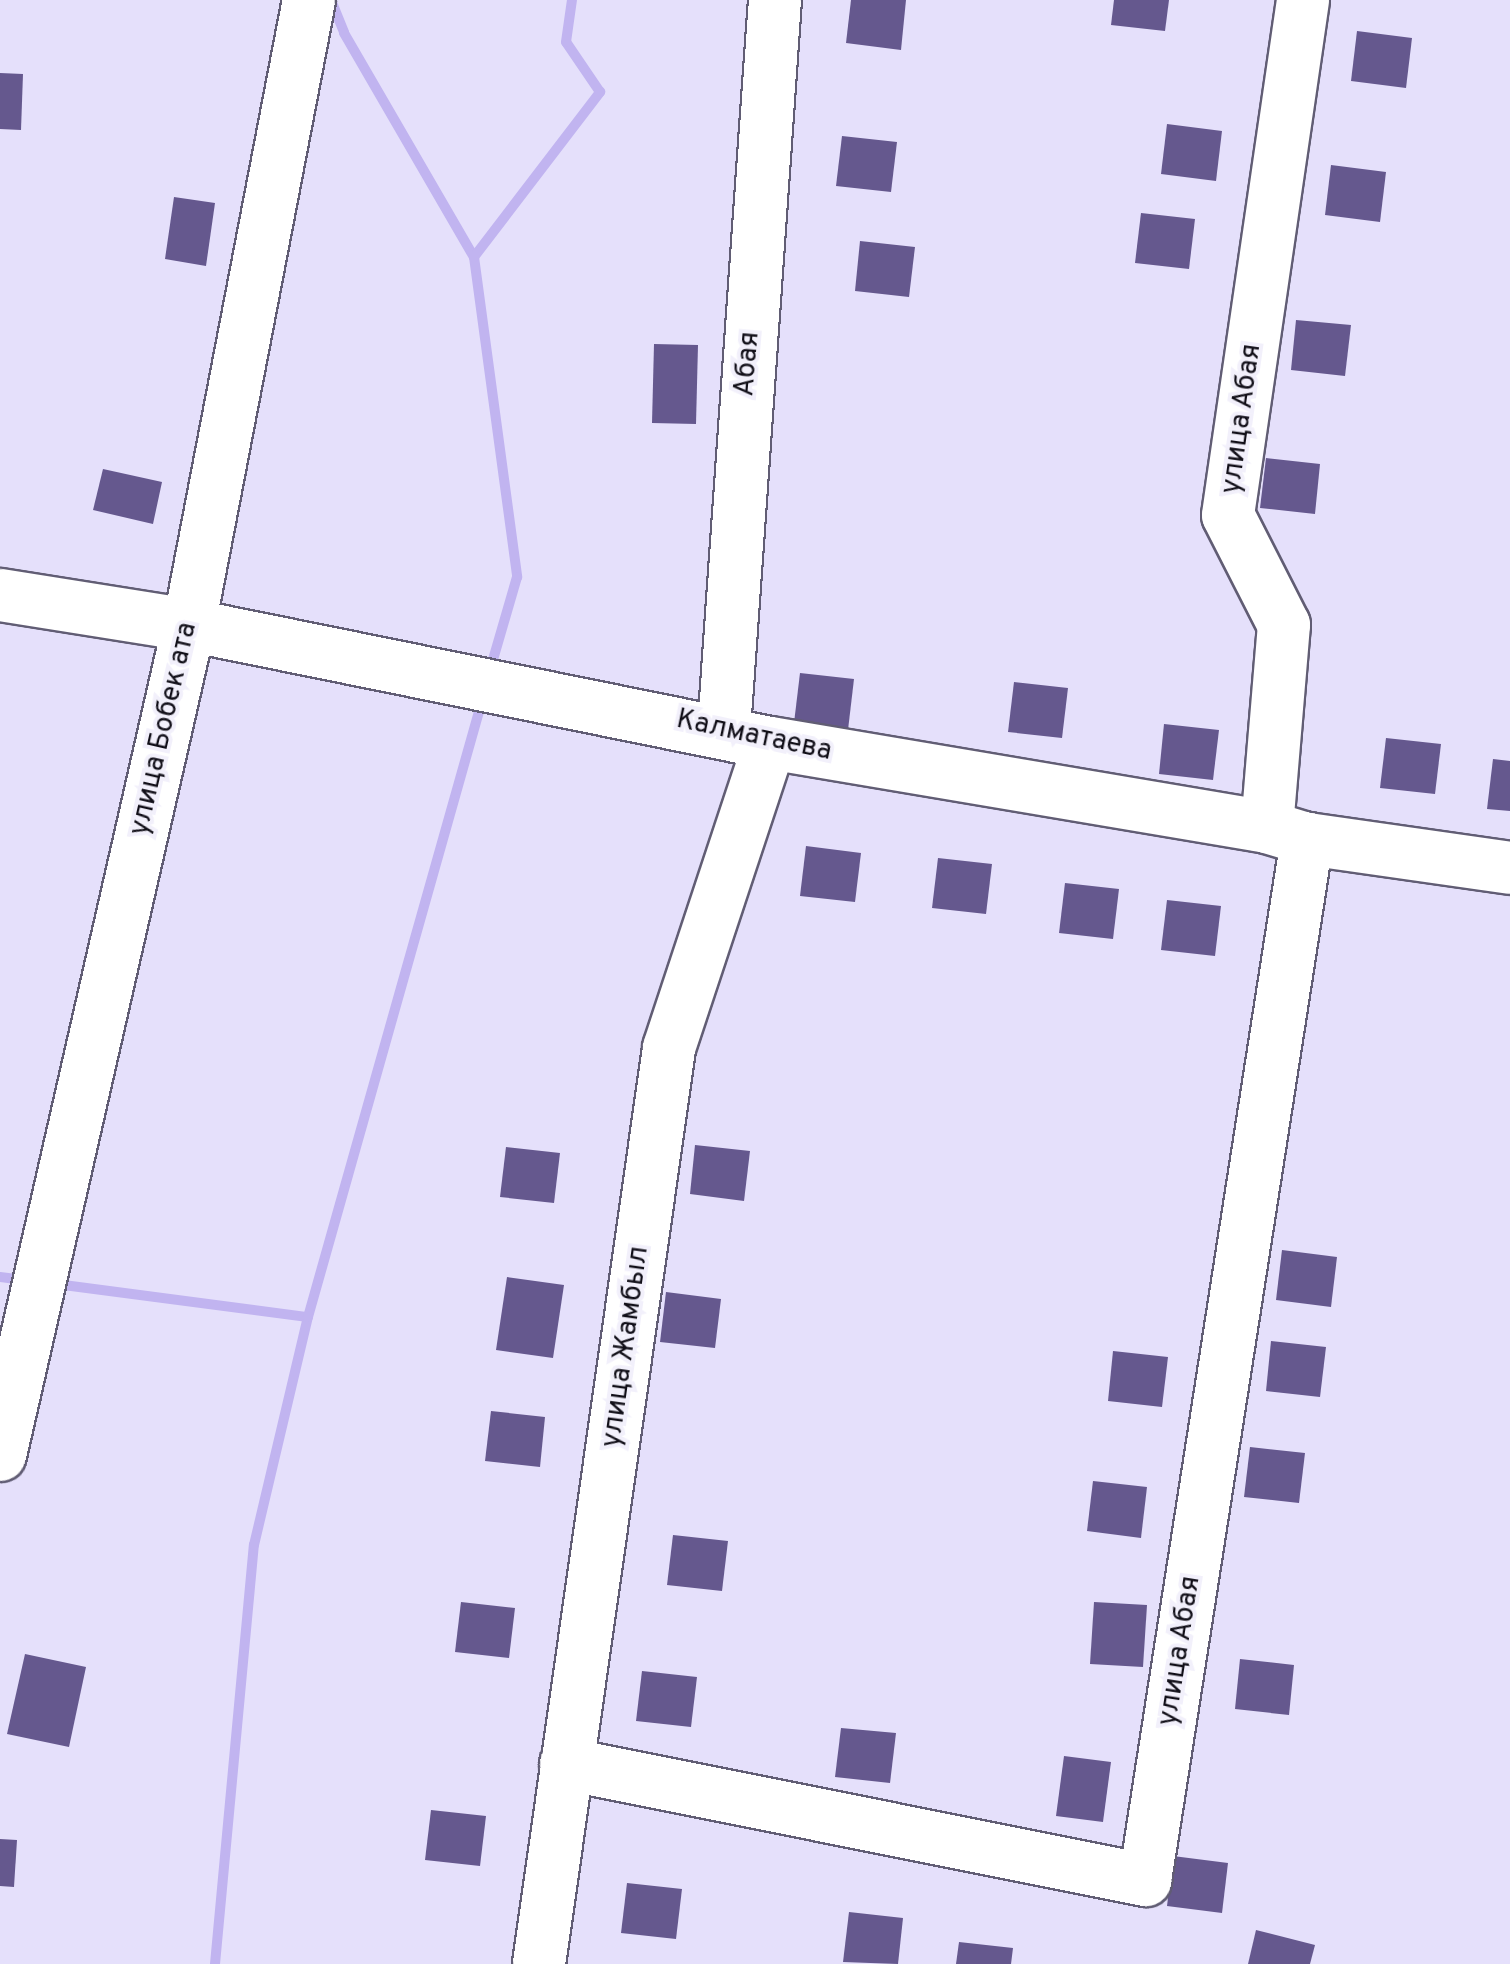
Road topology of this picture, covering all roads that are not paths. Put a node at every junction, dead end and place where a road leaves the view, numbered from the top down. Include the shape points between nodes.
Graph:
1 (308, 0) edge
2 (775, 0) edge
3 (1303, 0) edge
4 (0, 595) edge
5 (188, 625) junction
6 (747, 736) junction
7 (1287, 833) junction
8 (1510, 868) edge
9 (0, 1455) edge
10 (566, 1764) junction
11 (539, 1964) edge

1 - 5 street, улица Бобек ата
2 - 6 street, Абая
3 - 7 street, улица Абая via 1228,515 1284,625
4 - 5 street, Калматаева
5 - 6 street, Калматаева
5 - 9 street, улица Бобек ата
6 - 7 street, Калматаева
6 - 10 street, улица Жамбыл via 668,1048
7 - 8 street, Калматаева
7 - 10 street, улица Абая via 1145,1880
10 - 11 street, улица Жамбыл

